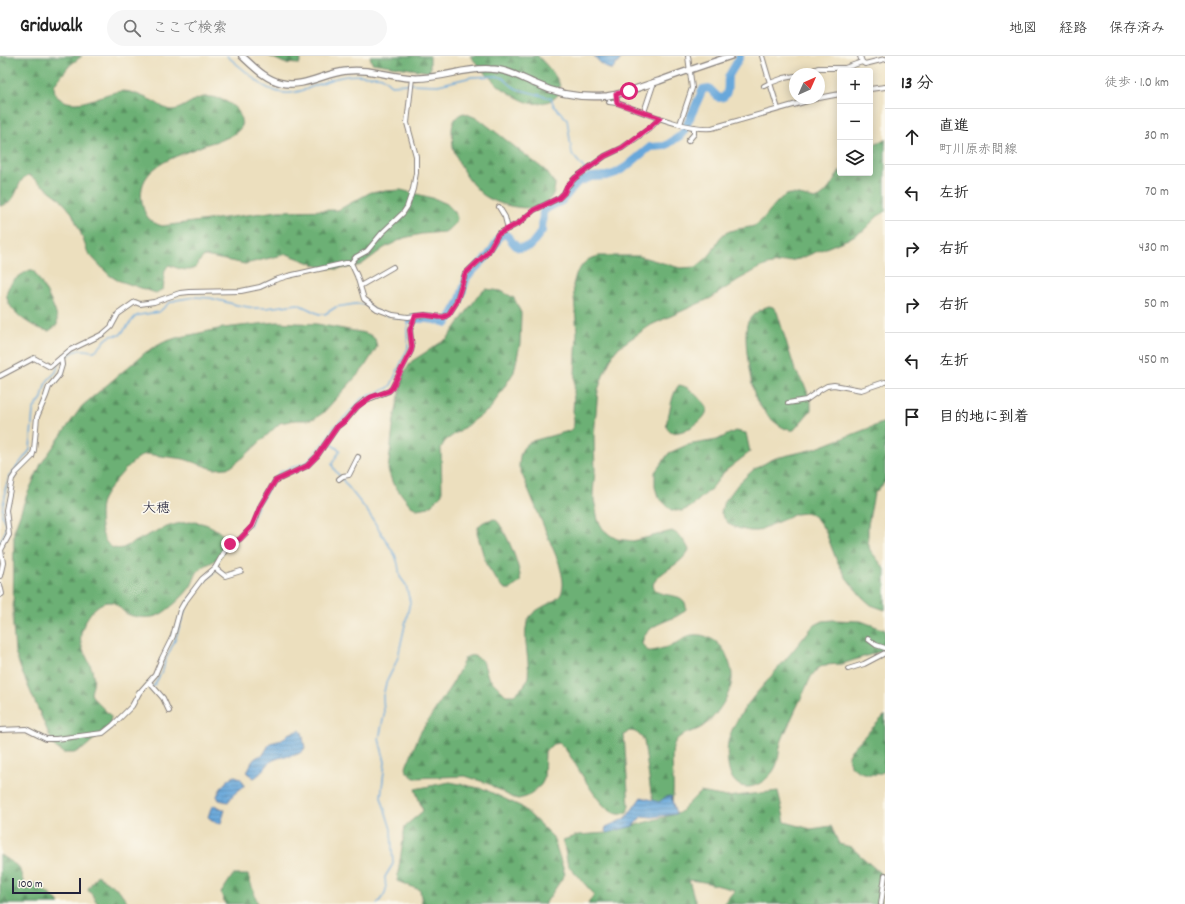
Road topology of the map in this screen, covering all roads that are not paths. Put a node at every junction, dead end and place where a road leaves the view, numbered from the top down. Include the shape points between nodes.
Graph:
1 (242, 56) edge
2 (688, 56) edge
3 (731, 56) edge
4 (762, 56) edge
5 (860, 56) edge
6 (885, 59) edge
7 (862, 62) junction
8 (825, 68) edge
9 (690, 70) junction
10 (789, 77) edge
11 (412, 78) junction
12 (654, 82) junction
13 (770, 83) junction
14 (764, 86) dead end
15 (885, 87) edge
16 (873, 89) edge
17 (616, 94) junction
18 (837, 95) edge
19 (825, 97) edge
20 (609, 102) dead end
21 (617, 103) junction
22 (796, 104) edge
23 (778, 109) junction
24 (644, 112) junction
25 (660, 118) junction
26 (680, 124) junction
27 (694, 128) junction
28 (688, 141) dead end
29 (499, 207) dead end
30 (508, 229) junction
31 (351, 263) junction
32 (393, 267) dead end
33 (360, 286) junction
34 (415, 316) junction
35 (61, 358) junction
36 (0, 376) edge
37 (885, 382) edge
38 (788, 403) dead end
39 (358, 457) dead end
40 (339, 479) dead end
41 (215, 568) junction
42 (241, 571) dead end
43 (0, 576) edge
44 (0, 585) edge
45 (1, 595) edge
46 (868, 639) dead end
47 (885, 648) edge
48 (885, 653) edge
49 (848, 669) dead end
50 (149, 682) junction
51 (169, 710) dead end
52 (0, 730) edge
53 (885, 875) edge
54 (882, 904) edge

1 - 11 main road via 270,79 282,83 300,83 338,72 357,70
2 - 9 street
3 - 9 main road
4 - 13 street
5 - 7 street
6 - 7 street via 865,64
7 - 8 street via 846,68
9 - 12 main road
9 - 26 street via 692,88
10 - 13 street
11 - 17 main road via 491,69 507,72 560,92 588,96
11 - 31 street via 408,123 416,156 413,189 403,213 367,251
12 - 17 main road
12 - 24 street
13 - 14 street
13 - 23 street
15 - 16 street
17 - 21 street
18 - 19 street
20 - 21 street
21 - 24 street
22 - 23 street
23 - 27 street via 712,128
24 - 25 street
25 - 26 street
25 - 30 street via 622,148 605,156 575,178 559,198 534,210
26 - 27 street
27 - 28 street via 694,134
29 - 30 street
30 - 34 street via 498,234 488,252 465,274 456,303 449,314 444,317
31 - 33 street
31 - 35 street via 288,276 241,291 189,292 154,302 135,302 118,314 111,327 103,334 70,350
32 - 33 street
33 - 34 street via 364,299 377,309 408,317
34 - 41 street via 410,330 411,351 392,388 371,397 357,407 337,427 307,466 275,481 252,526 240,539 227,547
35 - 36 street via 50,367 34,358
35 - 43 street via 59,375 49,386 37,417 32,456 12,479 6,510 9,535 1,550 3,563
37 - 38 street via 860,390 827,386 806,400
39 - 40 street via 349,475
41 - 42 street via 225,576
41 - 50 street via 202,579 182,606 173,636 155,675
44 - 45 street
46 - 47 street
48 - 49 street
50 - 51 street via 163,698
50 - 52 street via 130,709 103,733 49,739 26,729
53 - 54 street

